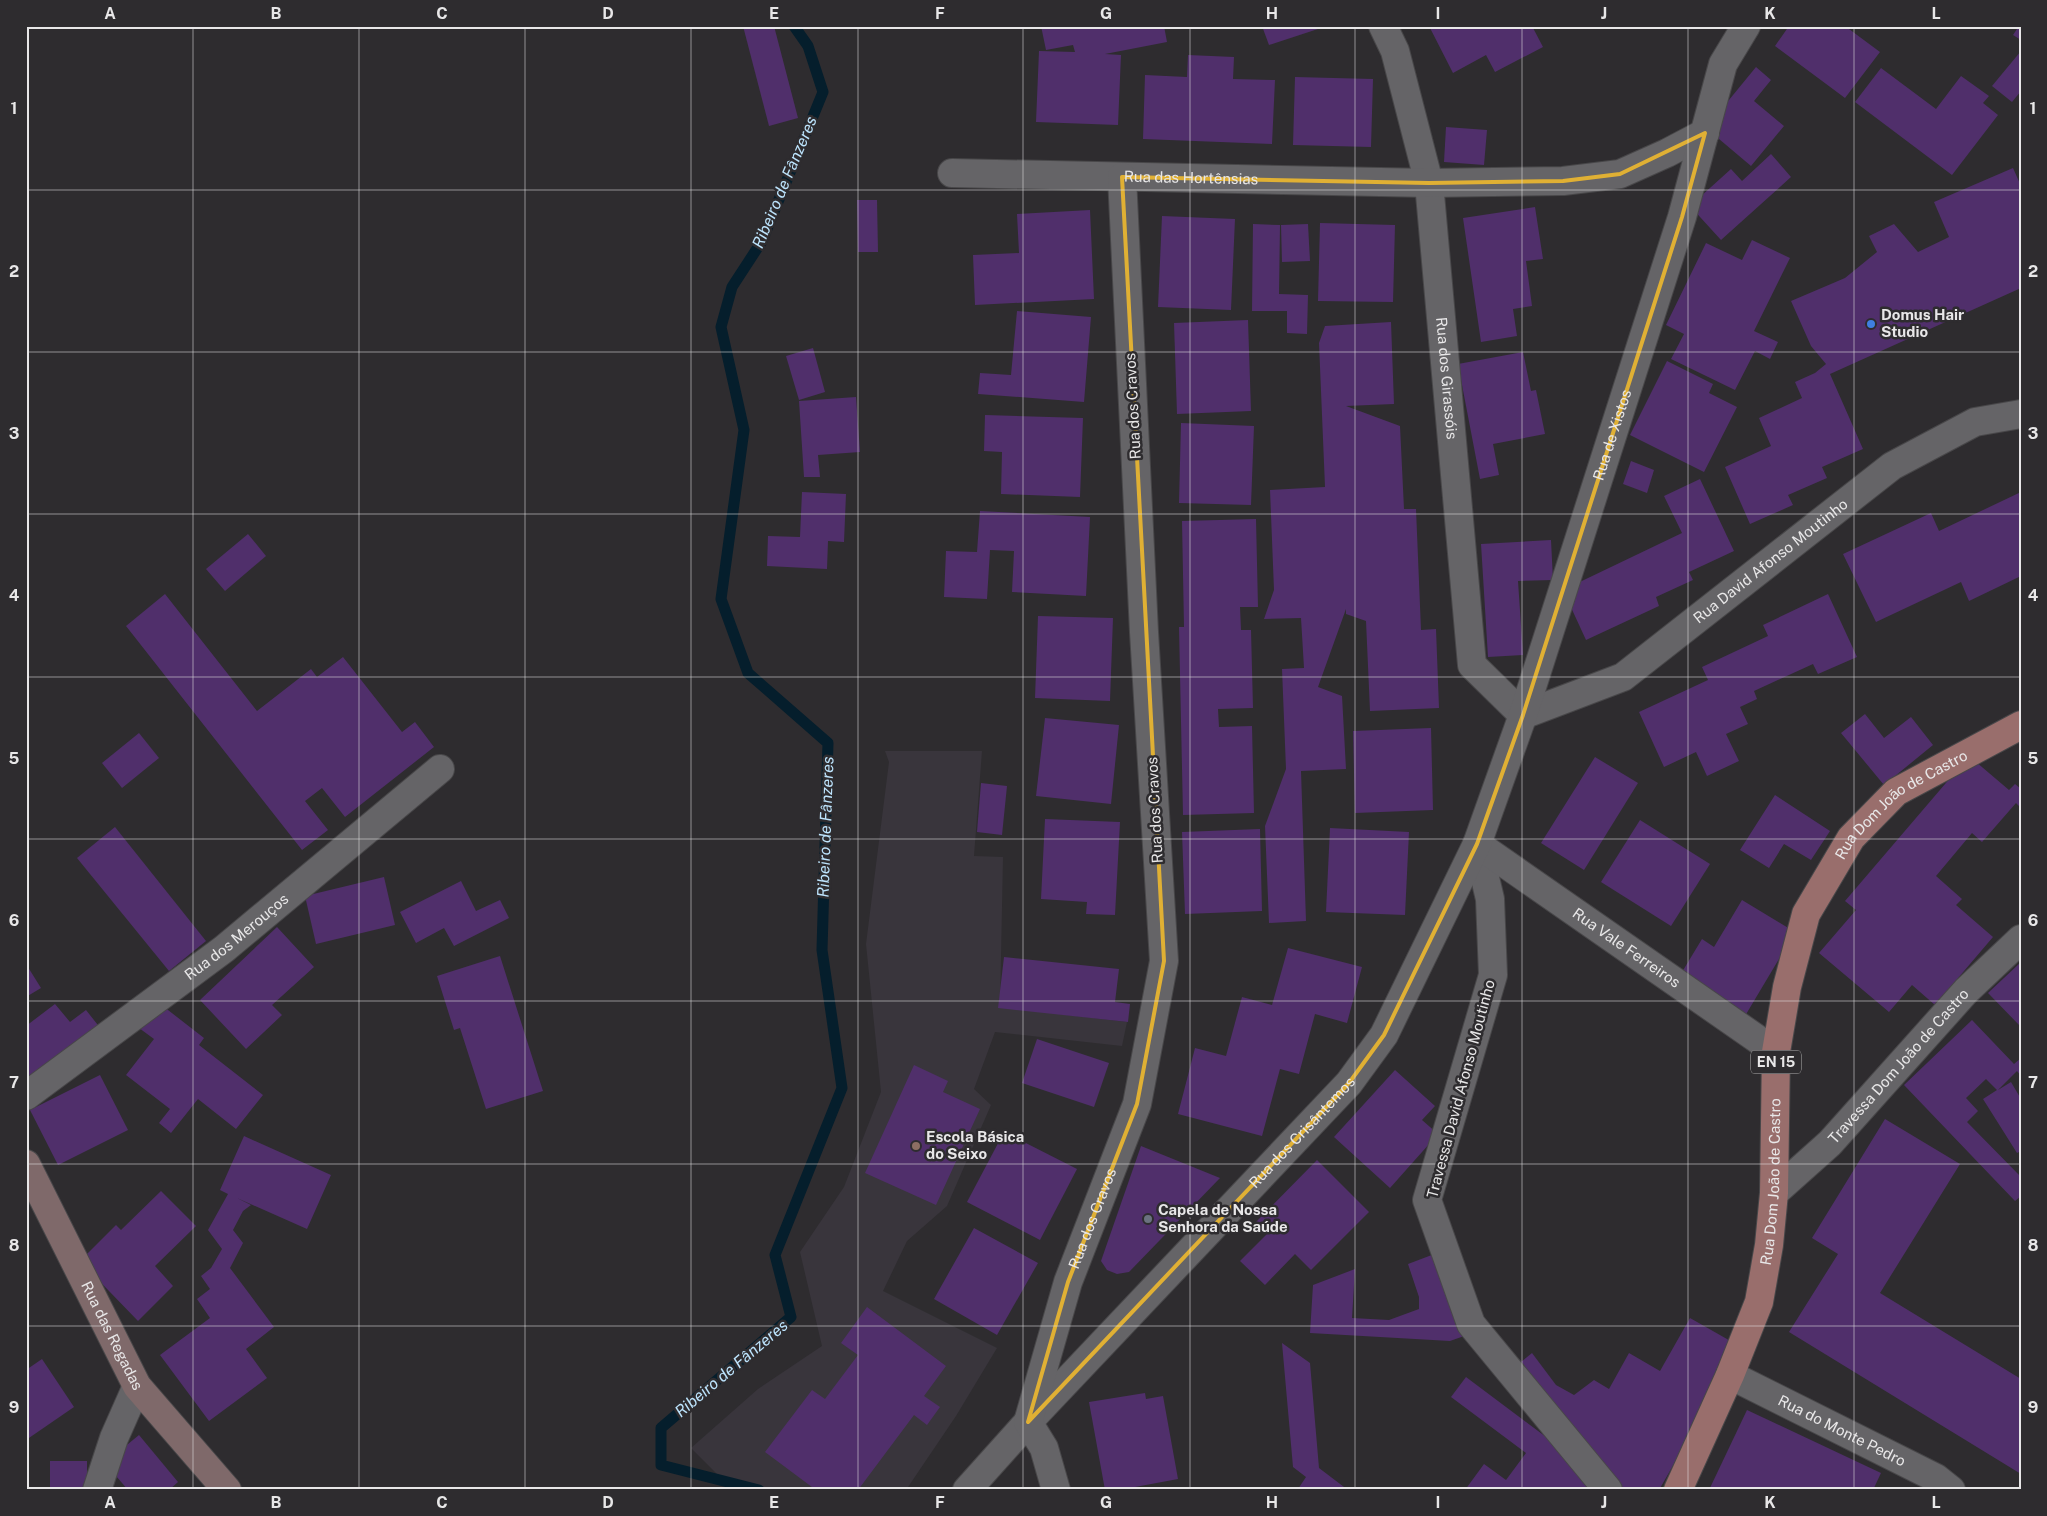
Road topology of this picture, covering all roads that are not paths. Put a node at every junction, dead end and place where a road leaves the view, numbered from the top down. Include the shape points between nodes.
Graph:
1 (1383, 26) edge
2 (1746, 26) edge
3 (1705, 133) junction
4 (952, 173) dead end
5 (1122, 177) junction
6 (1430, 183) junction
7 (2021, 414) edge
8 (1523, 714) junction
9 (2021, 725) edge
10 (440, 768) dead end
11 (1477, 844) junction
12 (2021, 939) edge
13 (1776, 1052) junction
14 (26, 1096) edge
15 (26, 1164) edge
16 (1774, 1193) junction
17 (1730, 1375) junction
18 (137, 1386) junction
19 (1028, 1422) junction
20 (1940, 1486) edge
21 (97, 1490) edge
22 (227, 1490) edge
23 (967, 1490) edge
24 (1056, 1490) edge
25 (1608, 1490) edge
26 (1678, 1490) edge

1 - 6 street, Rua dos Girassóis via 1394,51
2 - 3 street, Rua de Xistos via 1723,64
3 - 6 street, Rua das Hortênsias via 1620,174 1564,181
3 - 8 street, Rua de Xistos via 1682,217
4 - 5 street, Rua das Hortênsias
5 - 6 street, Rua das Hortênsias
5 - 19 street, Rua dos Cravos via 1164,961 1137,1104 1068,1282
6 - 8 street, Rua dos Girassóis via 1472,665
7 - 8 street, Rua David Afonso Moutinho via 1975,422 1892,466 1623,677
8 - 11 street, Rua de Xistos
9 - 13 main road, Rua Dom João de Castro / EN 15 via 1896,792 1851,838 1806,914 1787,988
10 - 14 street, Rua dos Merouços via 224,949
11 - 13 street, Rua Vale Ferreiros
11 - 19 street, Rua dos Crisântemos via 1384,1035 1349,1083
11 - 25 street, Travessa David Afonso Moutinho via 1490,899 1493,975 1427,1200 1471,1324
12 - 16 street, Travessa Dom João de Castro via 1966,991 1830,1143
13 - 16 main road, Rua Dom João de Castro / EN 15
15 - 18 street, Rua das Regadas
16 - 17 main road, Rua Dom João de Castro / EN 15 via 1759,1302
17 - 20 street, Rua do Monte Pedro
17 - 26 main road, Rua Dom João de Castro / EN 15
18 - 21 street via 114,1438
18 - 22 street, Rua das Regadas
19 - 23 street, Rua dos Crisântemos
19 - 24 street via 1044,1448

